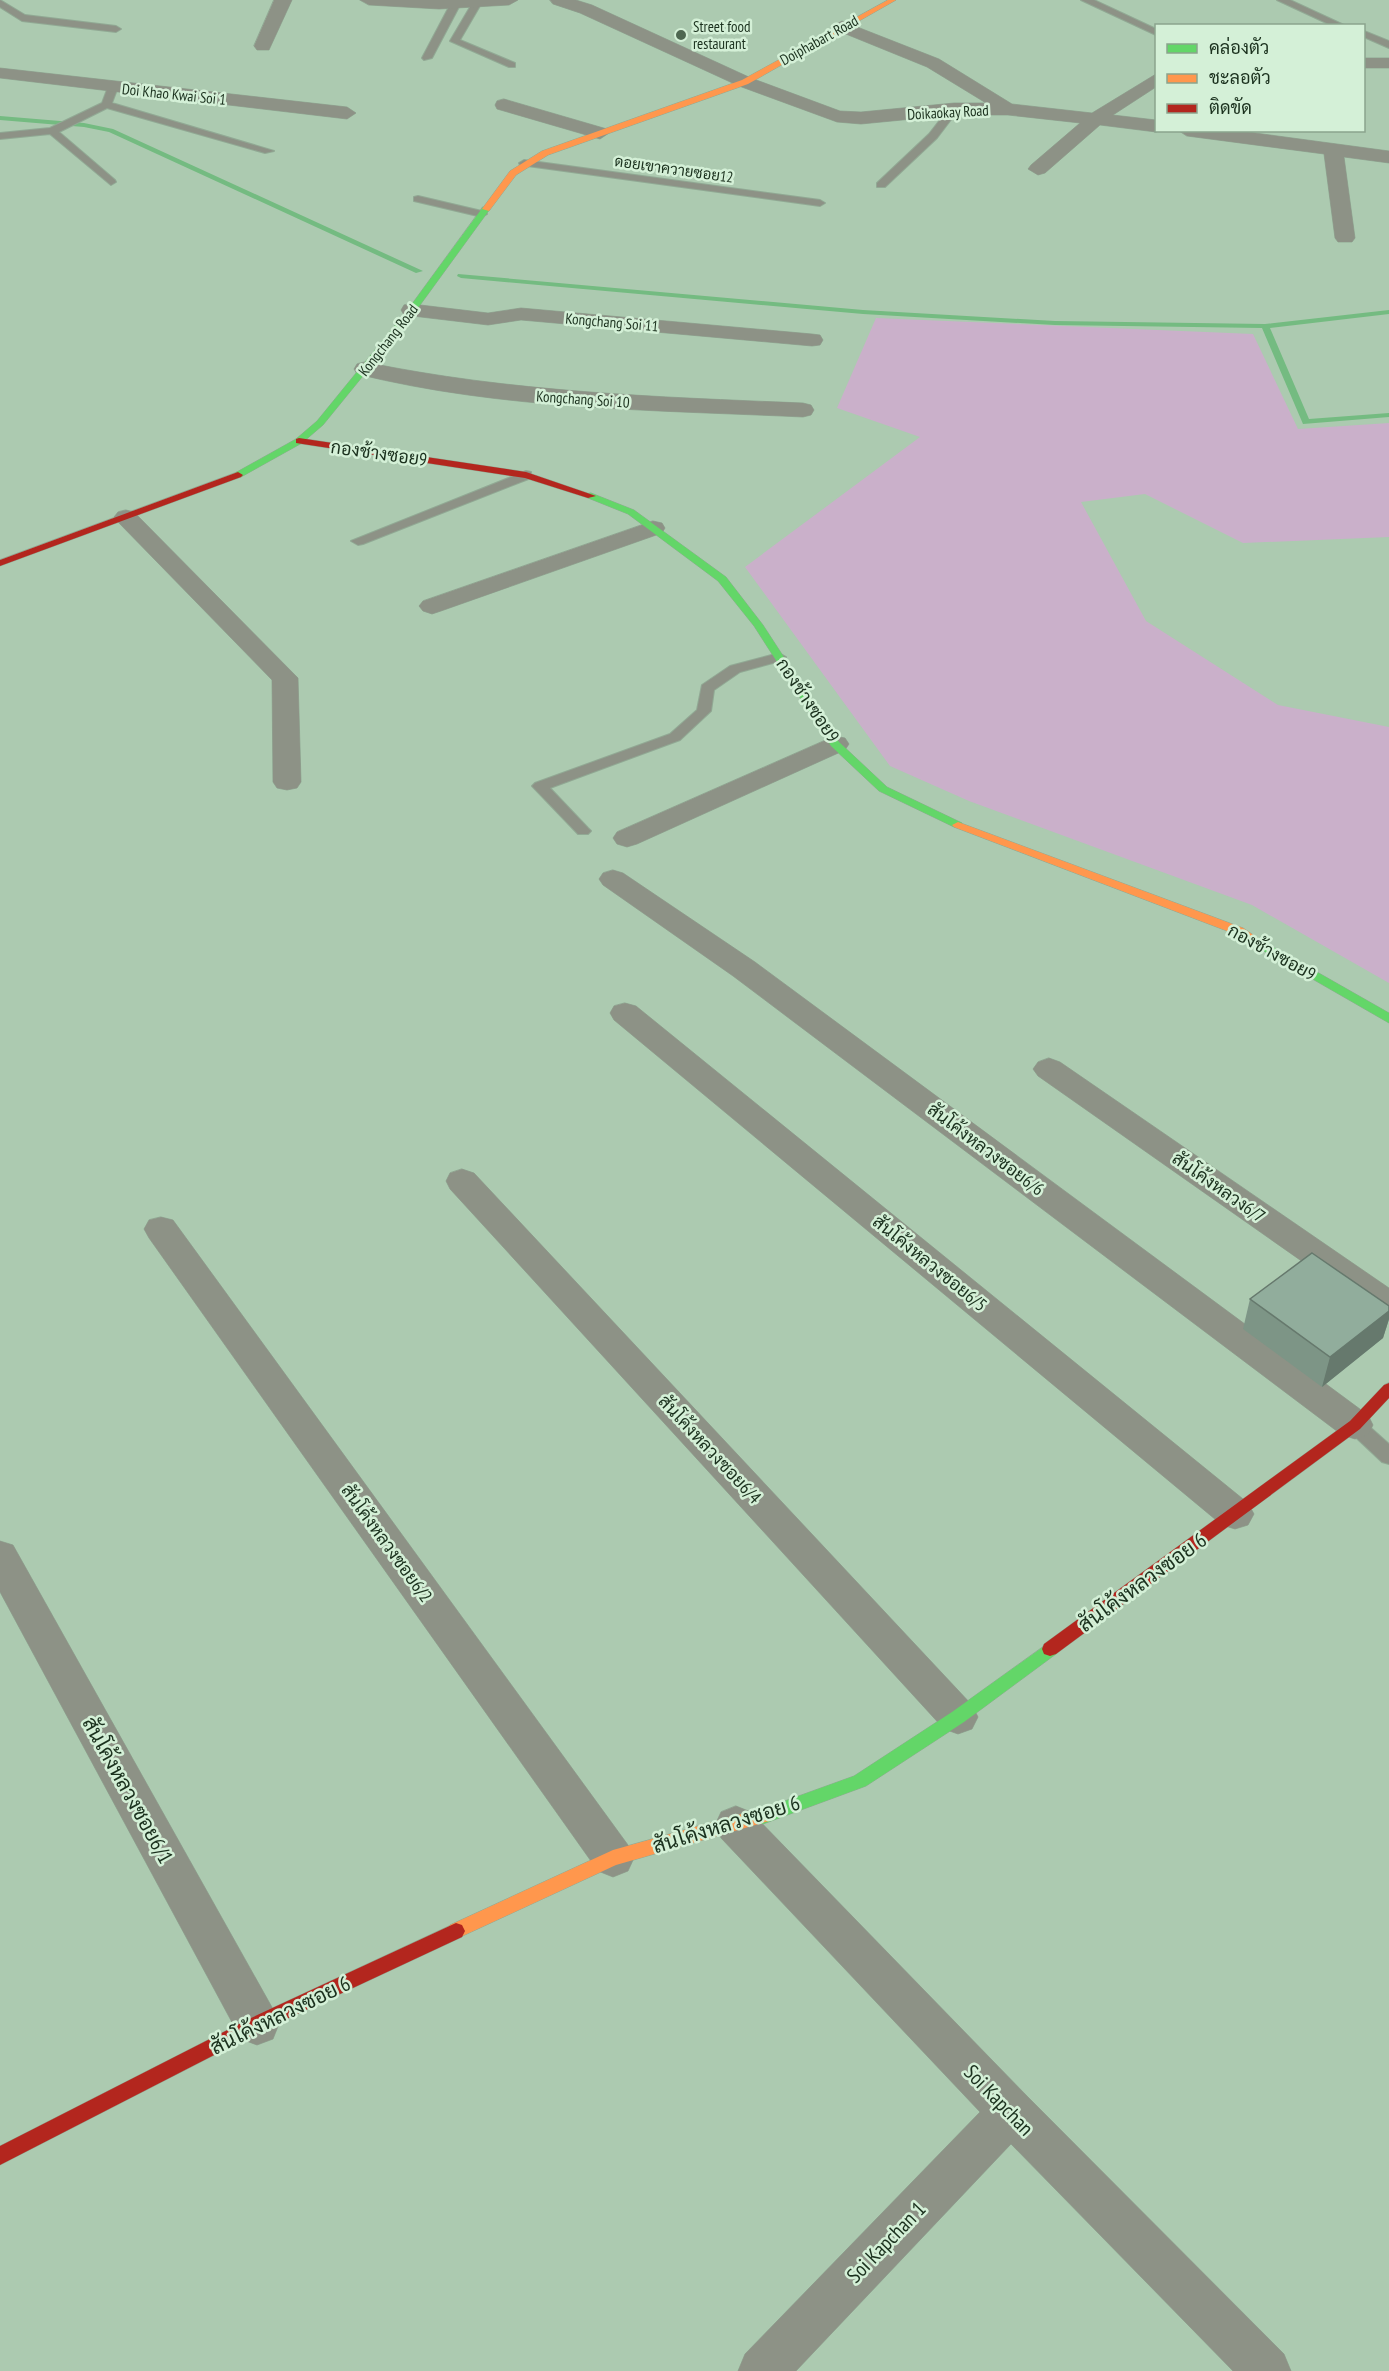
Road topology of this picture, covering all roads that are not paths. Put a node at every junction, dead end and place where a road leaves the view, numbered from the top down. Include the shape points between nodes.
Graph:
1 (283, 0) edge
2 (369, 0) edge
3 (509, 0) edge
4 (559, 0) edge
5 (893, 0) edge
6 (1086, 0) edge
7 (1282, 0) edge
8 (398, 2) edge
9 (0, 3) edge
10 (456, 3) junction
11 (476, 4) junction
12 (1337, 24) edge
13 (842, 26) junction
14 (116, 29) dead end
15 (1155, 32) edge
16 (1365, 34) edge
17 (1389, 45) edge
18 (263, 46) dead end
19 (427, 58) dead end
20 (1365, 63) edge
21 (1389, 63) edge
22 (512, 65) dead end
23 (0, 73) edge
24 (1155, 80) edge
25 (745, 82) junction
26 (113, 87) junction
27 (106, 105) junction
28 (504, 105) dead end
29 (954, 109) junction
30 (1008, 109) junction
31 (347, 113) dead end
32 (1097, 118) junction
33 (1155, 126) edge
34 (52, 131) junction
35 (1202, 132) edge
36 (600, 133) junction
37 (0, 136) edge
38 (1333, 150) junction
39 (269, 151) dead end
40 (1389, 157) edge
41 (524, 164) junction
42 (1038, 169) dead end
43 (111, 182) dead end
44 (881, 185) dead end
45 (418, 199) dead end
46 (820, 203) dead end
47 (482, 214) junction
48 (1345, 238) dead end
49 (412, 310) junction
50 (812, 340) dead end
51 (365, 369) junction
52 (803, 410) dead end
53 (299, 441) junction
54 (526, 475) junction
55 (126, 517) junction
56 (653, 528) junction
57 (358, 541) dead end
58 (0, 563) edge
59 (432, 606) dead end
60 (779, 657) junction
61 (835, 744) junction
62 (287, 783) dead end
63 (582, 831) dead end
64 (627, 838) dead end
65 (613, 879) dead end
66 (625, 1013) dead end
67 (1389, 1019) edge
68 (1049, 1069) dead end
69 (462, 1181) dead end
70 (161, 1229) dead end
71 (1389, 1305) edge
72 (1389, 1389) edge
73 (1355, 1425) junction
74 (1389, 1456) edge
75 (1235, 1514) junction
76 (0, 1556) edge
77 (958, 1717) junction
78 (736, 1825) junction
79 (614, 1858) junction
80 (257, 2024) junction
81 (1011, 2112) junction
82 (0, 2156) edge
83 (762, 2371) edge
84 (1267, 2371) edge

1 - 18 street
2 - 8 street
3 - 11 street
4 - 25 street, Doikaokay Road
5 - 13 street, Doiphabart Road
6 - 15 lane
7 - 12 lane
8 - 10 street
9 - 14 lane via 22,18
10 - 11 street
10 - 19 lane
11 - 22 lane via 455,41
13 - 25 street, Doiphabart Road
13 - 30 street via 933,63
16 - 17 lane
20 - 21 street
23 - 26 street, Doi Khao Kwai Soi 1
24 - 32 street
25 - 29 street, Doikaokay Road via 837,116 861,118
25 - 36 street, Kongchang Road
26 - 27 lane
26 - 31 street, Doi Khao Kwai Soi 1
27 - 34 lane
27 - 39 lane
28 - 36 street
29 - 30 street, Doikaokay Road
29 - 44 lane via 933,136
30 - 32 street, Doikaokay Road
32 - 33 street, Doikaokay Road
32 - 42 street
34 - 37 lane
34 - 43 lane
35 - 38 street
36 - 41 street, Kongchang Road
38 - 40 street
38 - 48 street
41 - 46 lane, ดอยเขาควายซอย12
41 - 47 street, Kongchang Road
45 - 47 lane
47 - 49 street, Kongchang Road
49 - 50 street, Kongchang Soi 11 via 488,319 521,314
49 - 51 street, Kongchang Road
51 - 52 street, Kongchang Soi 10 via 418,381 566,399
51 - 53 street, Kongchang Road via 320,423
53 - 54 street, กองช้างซอย9
53 - 55 street, Kongchang Road via 226,481
54 - 56 street, กองช้างซอย9 via 631,512
54 - 57 lane
55 - 58 street, Kongchang Road
55 - 62 street via 285,678
56 - 59 street
56 - 60 street, กองช้างซอย9 via 722,579
60 - 61 street, กองช้างซอย9
60 - 63 lane via 735,669 707,688 704,711 675,737 540,786
61 - 64 street
61 - 67 street, กองช้างซอย9 via 883,789 937,817 1239,932
65 - 73 street, สันโค้งหลวงซอย6/6 via 754,976
66 - 75 street, สันโค้งหลวงซอย6/5
68 - 71 street, สันโค้งหลวง6/7
69 - 77 street, สันโค้งหลวงซอย6/4
70 - 79 street, สันโค้งหลวงซอย6/2
72 - 73 street, สันโค้งหลวงซอย 6
73 - 74 lane
73 - 75 street, สันโค้งหลวงซอย 6
75 - 77 street, สันโค้งหลวงซอย 6
76 - 80 street, สันโค้งหลวงซอย6/1
77 - 78 street, สันโค้งหลวงซอย 6 via 860,1781
78 - 79 street, สันโค้งหลวงซอย 6
78 - 81 street, Soi Kapchan
79 - 80 street, สันโค้งหลวงซอย 6
80 - 82 street, สันโค้งหลวงซอย 6
81 - 83 street, Soi Kapchan 1
81 - 84 street, Soi Kapchan

